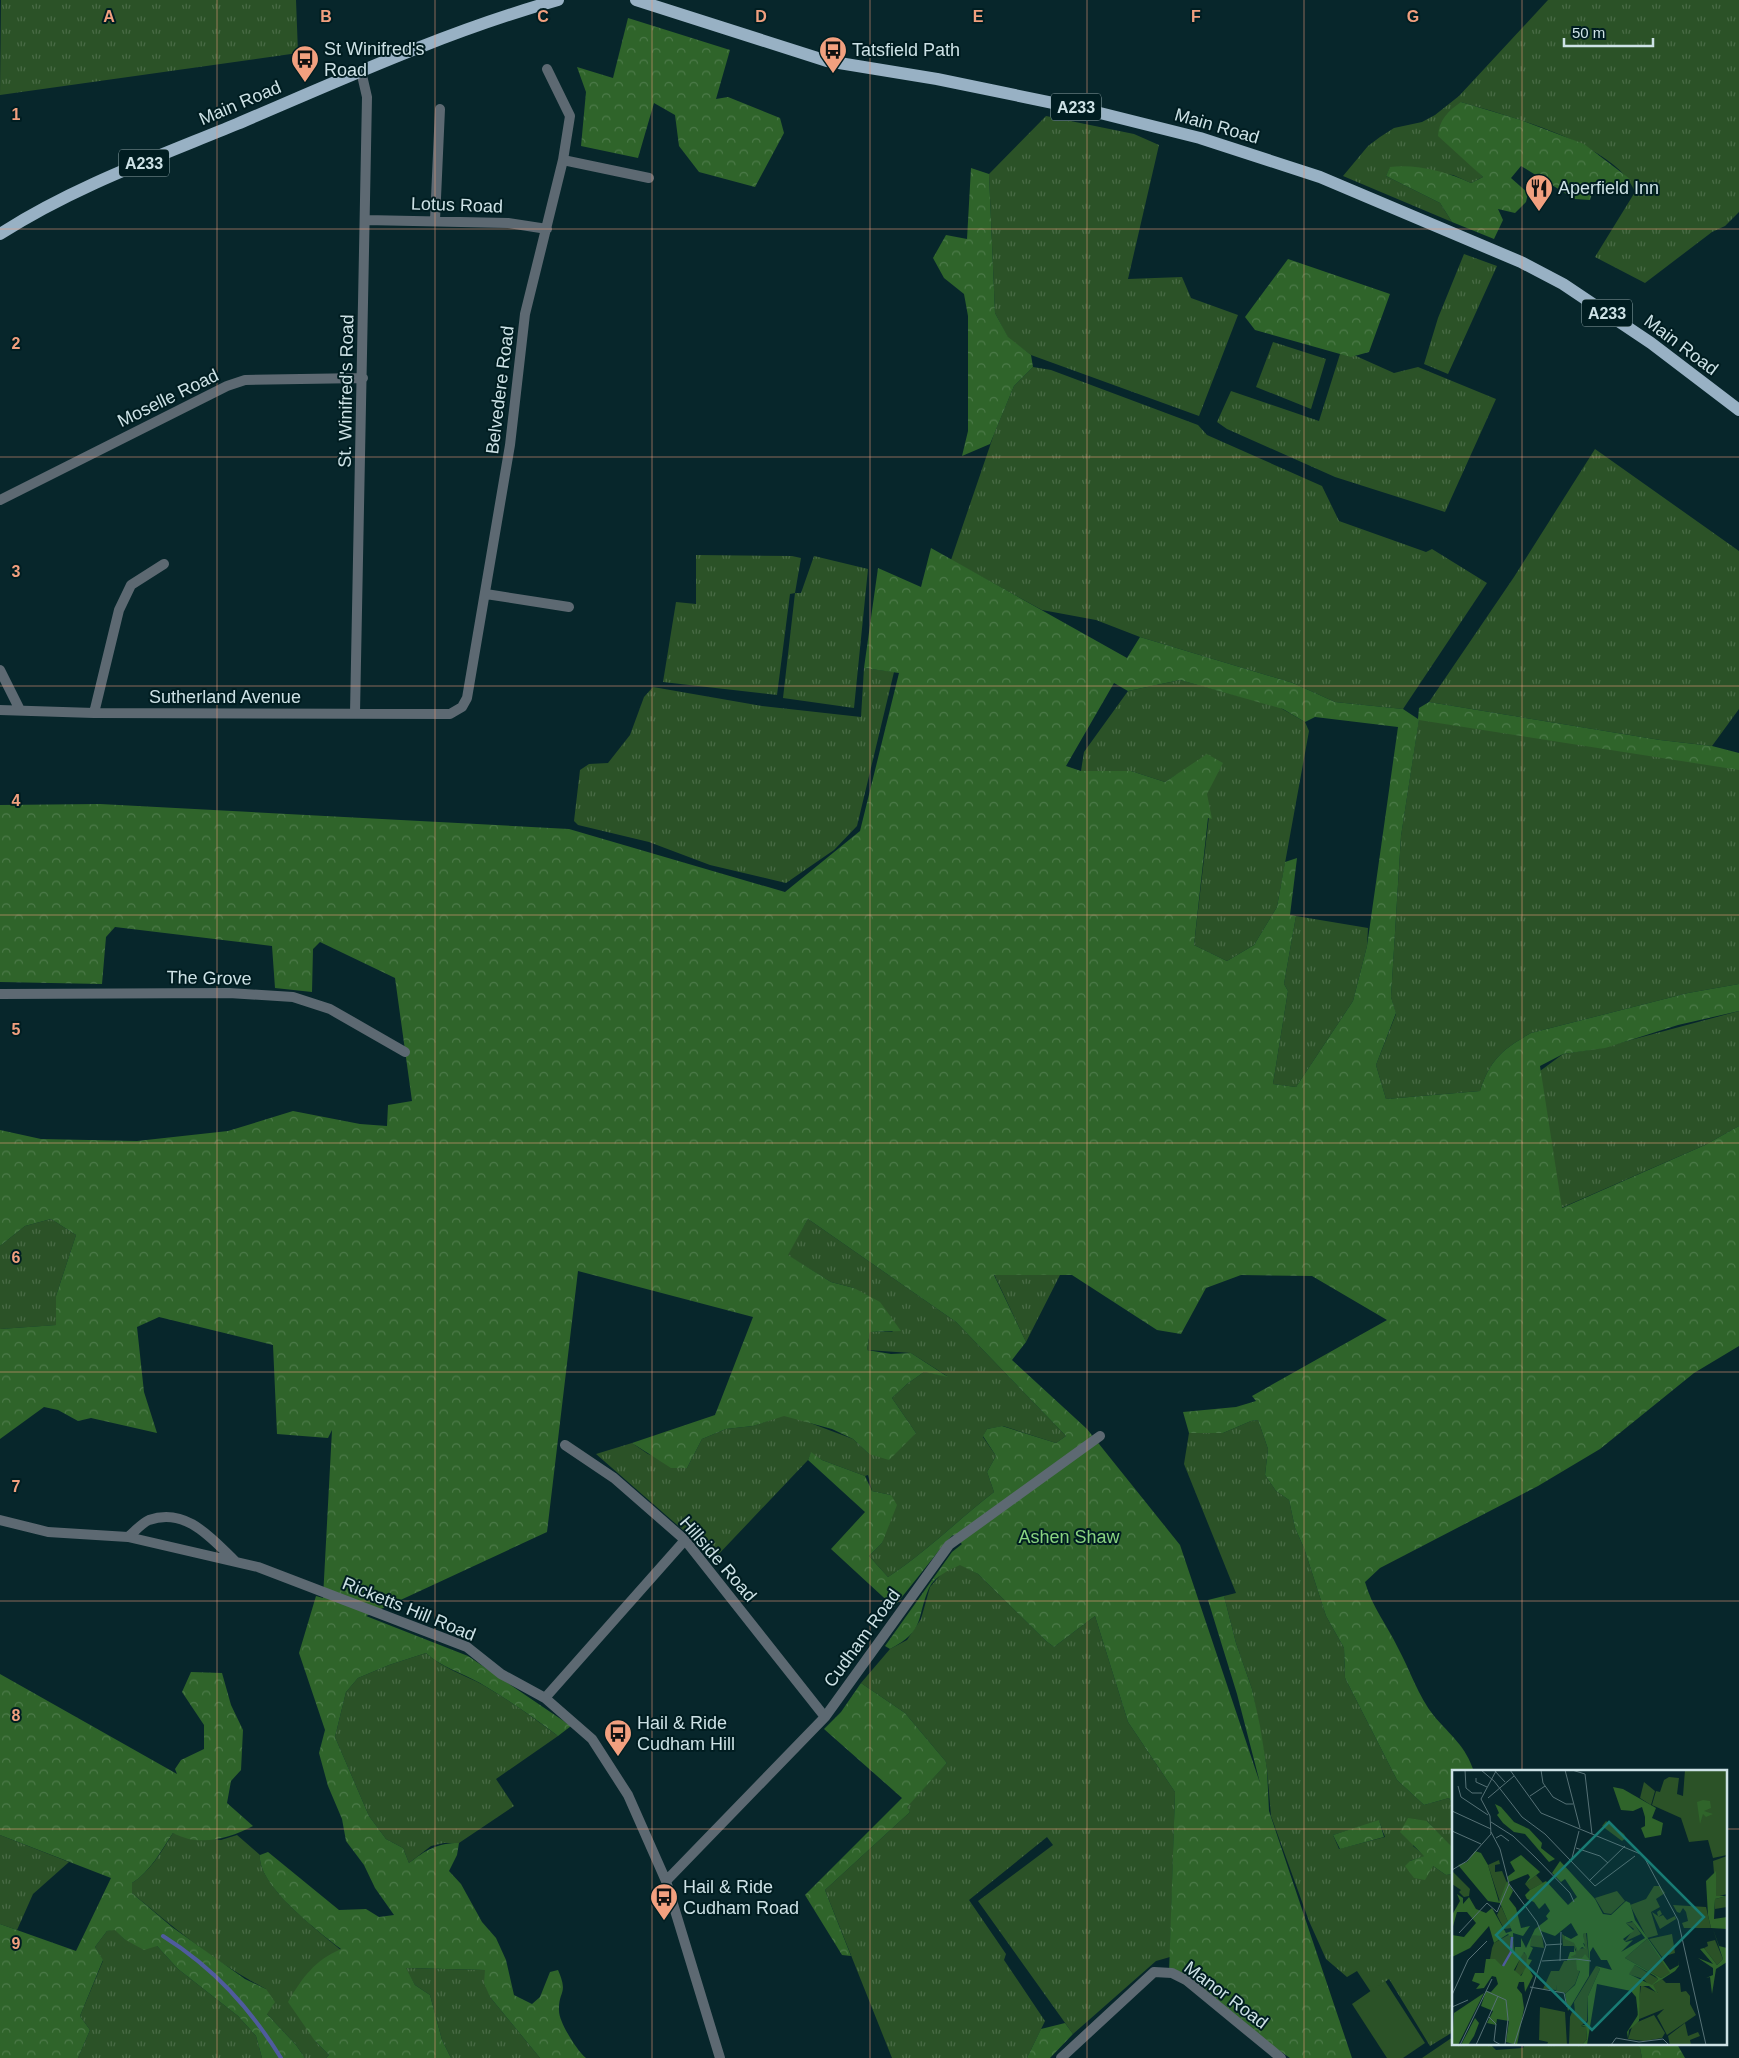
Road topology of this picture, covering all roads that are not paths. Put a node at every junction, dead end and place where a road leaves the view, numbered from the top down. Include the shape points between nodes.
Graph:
1 (558, 0) edge
2 (636, 0) edge
3 (547, 69) dead end
4 (361, 72) junction
5 (440, 109) dead end
6 (563, 160) junction
7 (650, 178) dead end
8 (366, 220) junction
9 (435, 220) junction
10 (547, 229) junction
11 (0, 234) edge
12 (363, 378) junction
13 (1739, 410) edge
14 (0, 500) edge
15 (164, 564) dead end
16 (486, 594) junction
17 (569, 607) dead end
18 (0, 670) edge
19 (0, 710) edge
20 (20, 710) junction
21 (94, 713) junction
22 (355, 713) junction
23 (450, 714) joint
24 (0, 994) edge
25 (405, 1052) dead end
26 (1100, 1436) dead end
27 (565, 1445) dead end
28 (0, 1520) edge
29 (128, 1537) junction
30 (685, 1540) junction
31 (236, 1562) junction
32 (545, 1698) junction
33 (825, 1717) junction
34 (666, 1881) junction
35 (720, 2058) edge
36 (1061, 2058) edge
37 (1281, 2058) edge

1 - 4 main road, Main Road / A233 via 441,40
2 - 13 main road, Main Road / A233 via 827,61 1042,99 1200,138 1320,177 1521,262 1563,284 1651,343
3 - 6 street, Belvedere Road via 570,116
4 - 8 street, St. Winifred's Road via 368,97
4 - 11 main road, Main Road / A233 via 81,190
5 - 9 street
6 - 7 street
6 - 10 street, Belvedere Road
8 - 9 street, Lotus Road
8 - 12 street, St. Winifred's Road
9 - 10 street, Lotus Road via 508,223
10 - 16 street, Belvedere Road via 525,314 510,446
12 - 14 street, Moselle Road via 245,380 227,386
12 - 22 street, St. Winifred's Road
15 - 21 street via 131,585 119,610
16 - 17 street
16 - 23 street, Belvedere Road via 468,698 462,707
18 - 20 street
19 - 20 street, Sutherland Avenue
20 - 21 street, Sutherland Avenue
21 - 22 street, Sutherland Avenue
22 - 23 street, Sutherland Avenue
24 - 25 street, The Grove via 229,993 293,997 330,1009
26 - 33 street, Cudham Road via 949,1545
27 - 30 street, Hillside Road via 614,1478
28 - 29 street, Ricketts Hill Road via 48,1532
29 - 31 street, Ricketts Hill Road
29 - 31 street via 148,1520 170,1516 197,1524
30 - 32 street
30 - 33 street, Hillside Road
31 - 32 street, Ricketts Hill Road via 258,1567 467,1647 501,1674
32 - 34 street, Ricketts Hill Road via 592,1739 628,1795
33 - 34 street, Cudham Road
34 - 35 street, Ricketts Hill Road
36 - 37 street, Manor Road via 1154,1972 1186,1980

